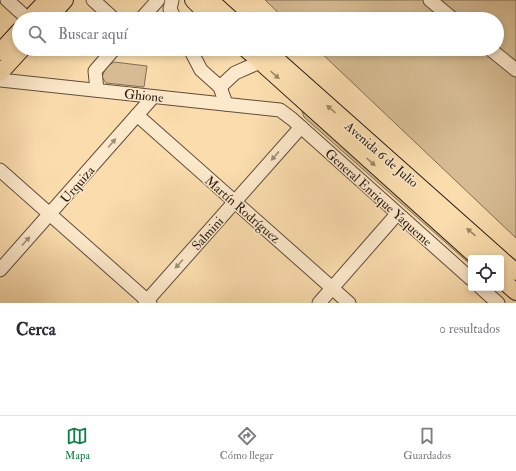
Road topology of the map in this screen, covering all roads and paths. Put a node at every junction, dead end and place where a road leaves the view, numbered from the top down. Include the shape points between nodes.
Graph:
1 (7, 0) edge
2 (47, 0) edge
3 (66, 0) edge
4 (93, 0) edge
5 (158, 0) edge
6 (172, 0) edge
7 (193, 0) edge
8 (210, 0) edge
9 (430, 0) edge
10 (21, 12) edge
11 (36, 12) edge
12 (55, 12) edge
13 (106, 12) edge
14 (147, 12) edge
15 (172, 12) edge
16 (205, 12) edge
17 (223, 12) edge
18 (445, 12) edge
19 (12, 39) edge
20 (0, 52) edge
21 (16, 56) edge
22 (108, 56) edge
23 (194, 56) edge
24 (260, 56) edge
25 (263, 56) edge
26 (263, 56) edge
27 (499, 56) edge
28 (516, 70) edge
29 (0, 73) edge
30 (0, 80) edge
31 (220, 88) junction
32 (97, 90) junction
33 (153, 97) junction
34 (226, 104) junction
35 (137, 115) junction
36 (286, 115) joint
37 (301, 127) junction
38 (0, 170) edge
39 (235, 202) junction
40 (397, 214) junction
41 (50, 215) junction
42 (475, 255) edge
43 (497, 255) edge
44 (504, 261) edge
45 (0, 270) edge
46 (516, 272) edge
47 (468, 276) edge
48 (504, 282) edge
49 (332, 288) junction
50 (484, 291) edge
51 (516, 292) edge
52 (147, 302) edge
53 (495, 302) edge
54 (319, 303) edge
55 (349, 303) edge

1 - 10 street
2 - 11 main road
3 - 12 main road
4 - 13 street
5 - 14 street
6 - 15 street
7 - 16 main road
8 - 17 main road
9 - 18 street
19 - 20 main road
21 - 29 main road
22 - 32 street via 95,71
23 - 31 street via 201,70
24 - 31 street via 234,73
25 -> 42 main road, Avenida 6 de Julio
43 -> 26 main road, Avenida 6 de Julio
27 - 28 street
30 - 32 street, Ghione
31 - 34 street
32 - 33 street, Ghione
33 - 34 street, Ghione
33 - 35 street, Urquiza
34 - 36 street, Ghione via 274,108
35 - 39 street, Martín Rodríguez
41 -> 35 street, Urquiza
36 - 37 street, General Enrique Yaqueme
37 -> 39 street, Salmini
37 - 40 street, General Enrique Yaqueme
38 - 41 street
39 - 49 street, Martín Rodríguez
39 -> 52 street, Salmini
40 - 47 street, General Enrique Yaqueme
40 - 49 street
45 -> 41 street, Urquiza
41 - 52 street
44 - 46 main road, Avenida 6 de Julio
48 - 51 main road
49 - 54 street
49 - 55 street, Martín Rodríguez
50 - 53 street

